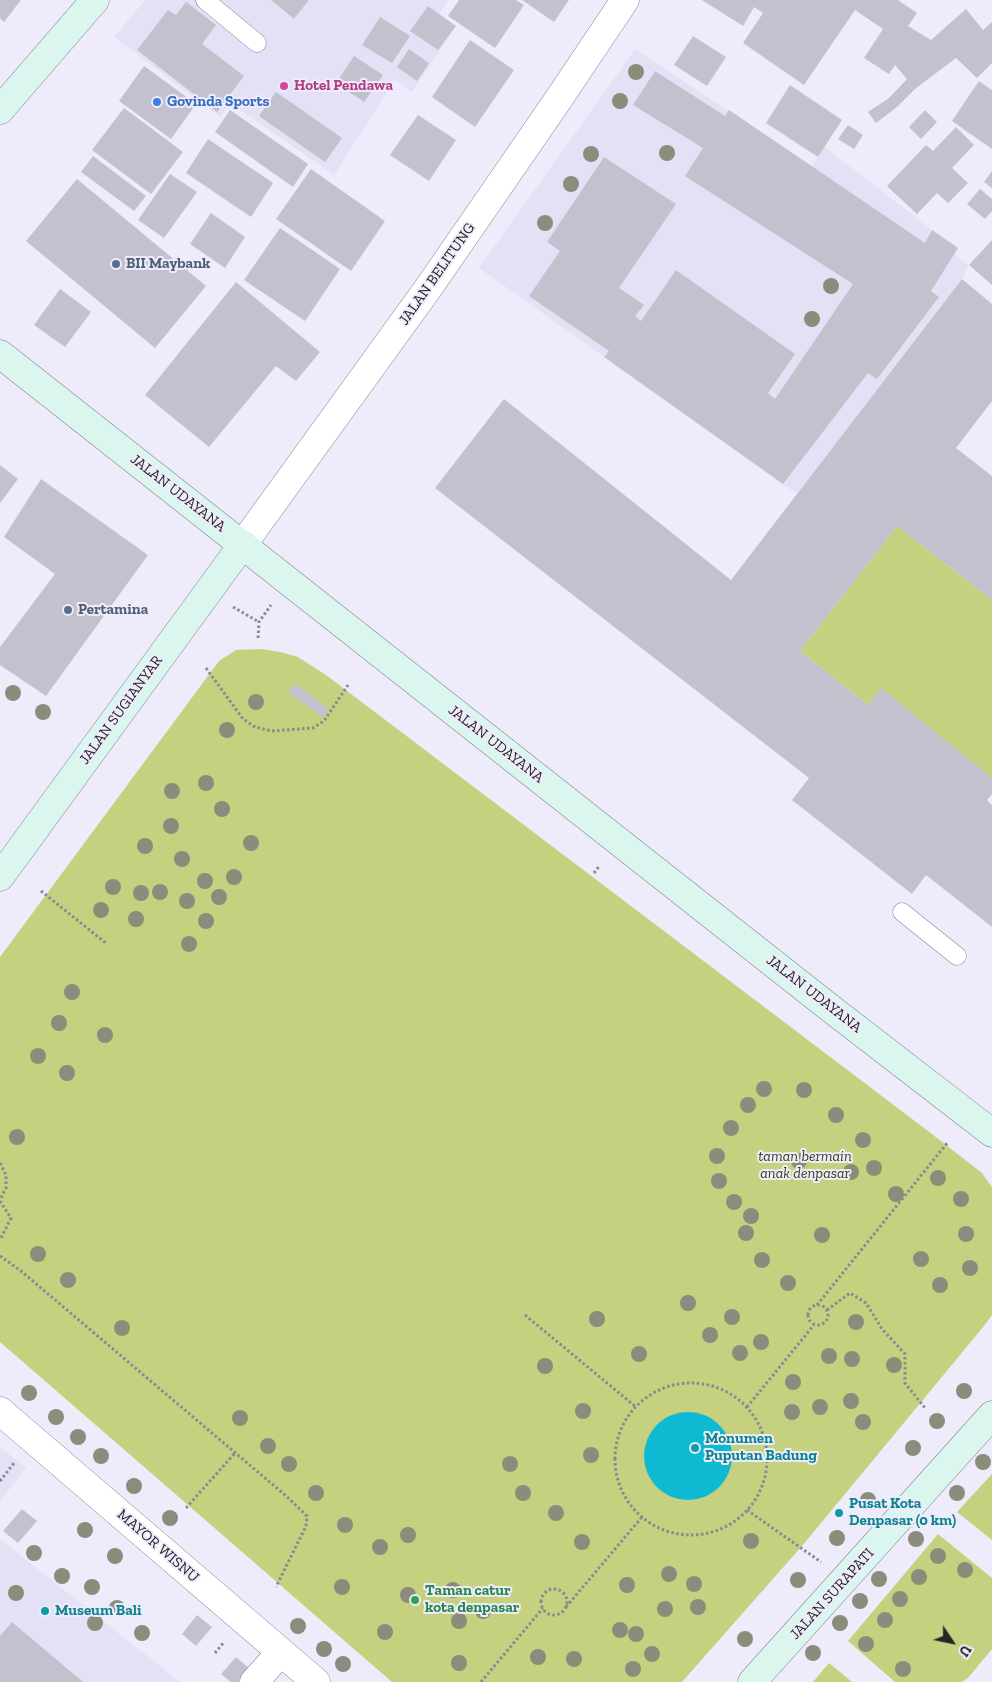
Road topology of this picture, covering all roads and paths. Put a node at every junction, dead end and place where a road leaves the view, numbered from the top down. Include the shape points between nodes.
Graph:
1 (95, 0) edge
2 (205, 0) edge
3 (625, 0) edge
4 (257, 43) dead end
5 (0, 110) edge
6 (0, 354) edge
7 (243, 544) junction
8 (206, 668) dead end
9 (348, 685) dead end
10 (0, 877) edge
11 (41, 891) dead end
12 (902, 912) dead end
13 (107, 944) dead end
14 (957, 956) dead end
15 (991, 1131) edge
16 (948, 1142) dead end
17 (0, 1163) edge
18 (0, 1200) edge
19 (0, 1240) edge
20 (0, 1256) edge
21 (817, 1305) junction
22 (827, 1310) junction
23 (525, 1315) dead end
24 (814, 1324) junction
25 (636, 1407) junction
26 (747, 1408) junction
27 (925, 1408) dead end
28 (0, 1411) edge
29 (992, 1416) edge
30 (235, 1452) junction
31 (186, 1508) dead end
32 (747, 1510) junction
33 (642, 1517) junction
34 (846, 1579) junction
35 (276, 1587) dead end
36 (566, 1607) junction
37 (543, 1608) junction
38 (281, 1652) junction
39 (254, 1682) edge
40 (316, 1682) edge
41 (481, 1682) edge
42 (752, 1682) edge

1 - 5 main road
2 - 4 lane
3 - 7 street, JALAN BELITUNG via 429,287
6 - 7 main road, JALAN UDAYANA
7 - 10 main road, JALAN SUGIANYAR
7 - 15 main road, JALAN UDAYANA via 830,1008
8 - 9 path via 243,719 255,727 272,731 314,728 324,720
11 - 13 path
12 - 14 lane
16 - 21 path
17 - 18 path via 6,1175 6,1188
18 - 19 path via 11,1218
20 - 30 path
21 - 22 path
21 - 24 path via 812,1307 808,1316
22 - 24 path via 824,1324
22 - 27 path via 850,1293 866,1303 882,1329 905,1354 905,1383
23 - 25 path
24 - 26 path
25 - 26 path via 649,1395 665,1388 700,1384 734,1396
25 - 33 path via 618,1437 615,1455 621,1489
26 - 32 path via 756,1421 766,1450 763,1482
28 - 38 street, MAYOR WISNU
29 - 34 main road, JALAN SURAPATI
30 - 31 path
30 - 35 path via 307,1516 306,1526
32 - 33 path via 715,1531 696,1535 676,1534 658,1528
32 - 34 path
33 - 36 path
34 - 42 main road, JALAN SURAPATI
36 - 37 path via 552,1614
36 - 37 path via 562,1591 550,1589 542,1597
37 - 41 path
38 - 39 street
38 - 40 street, MAYOR WISNU

